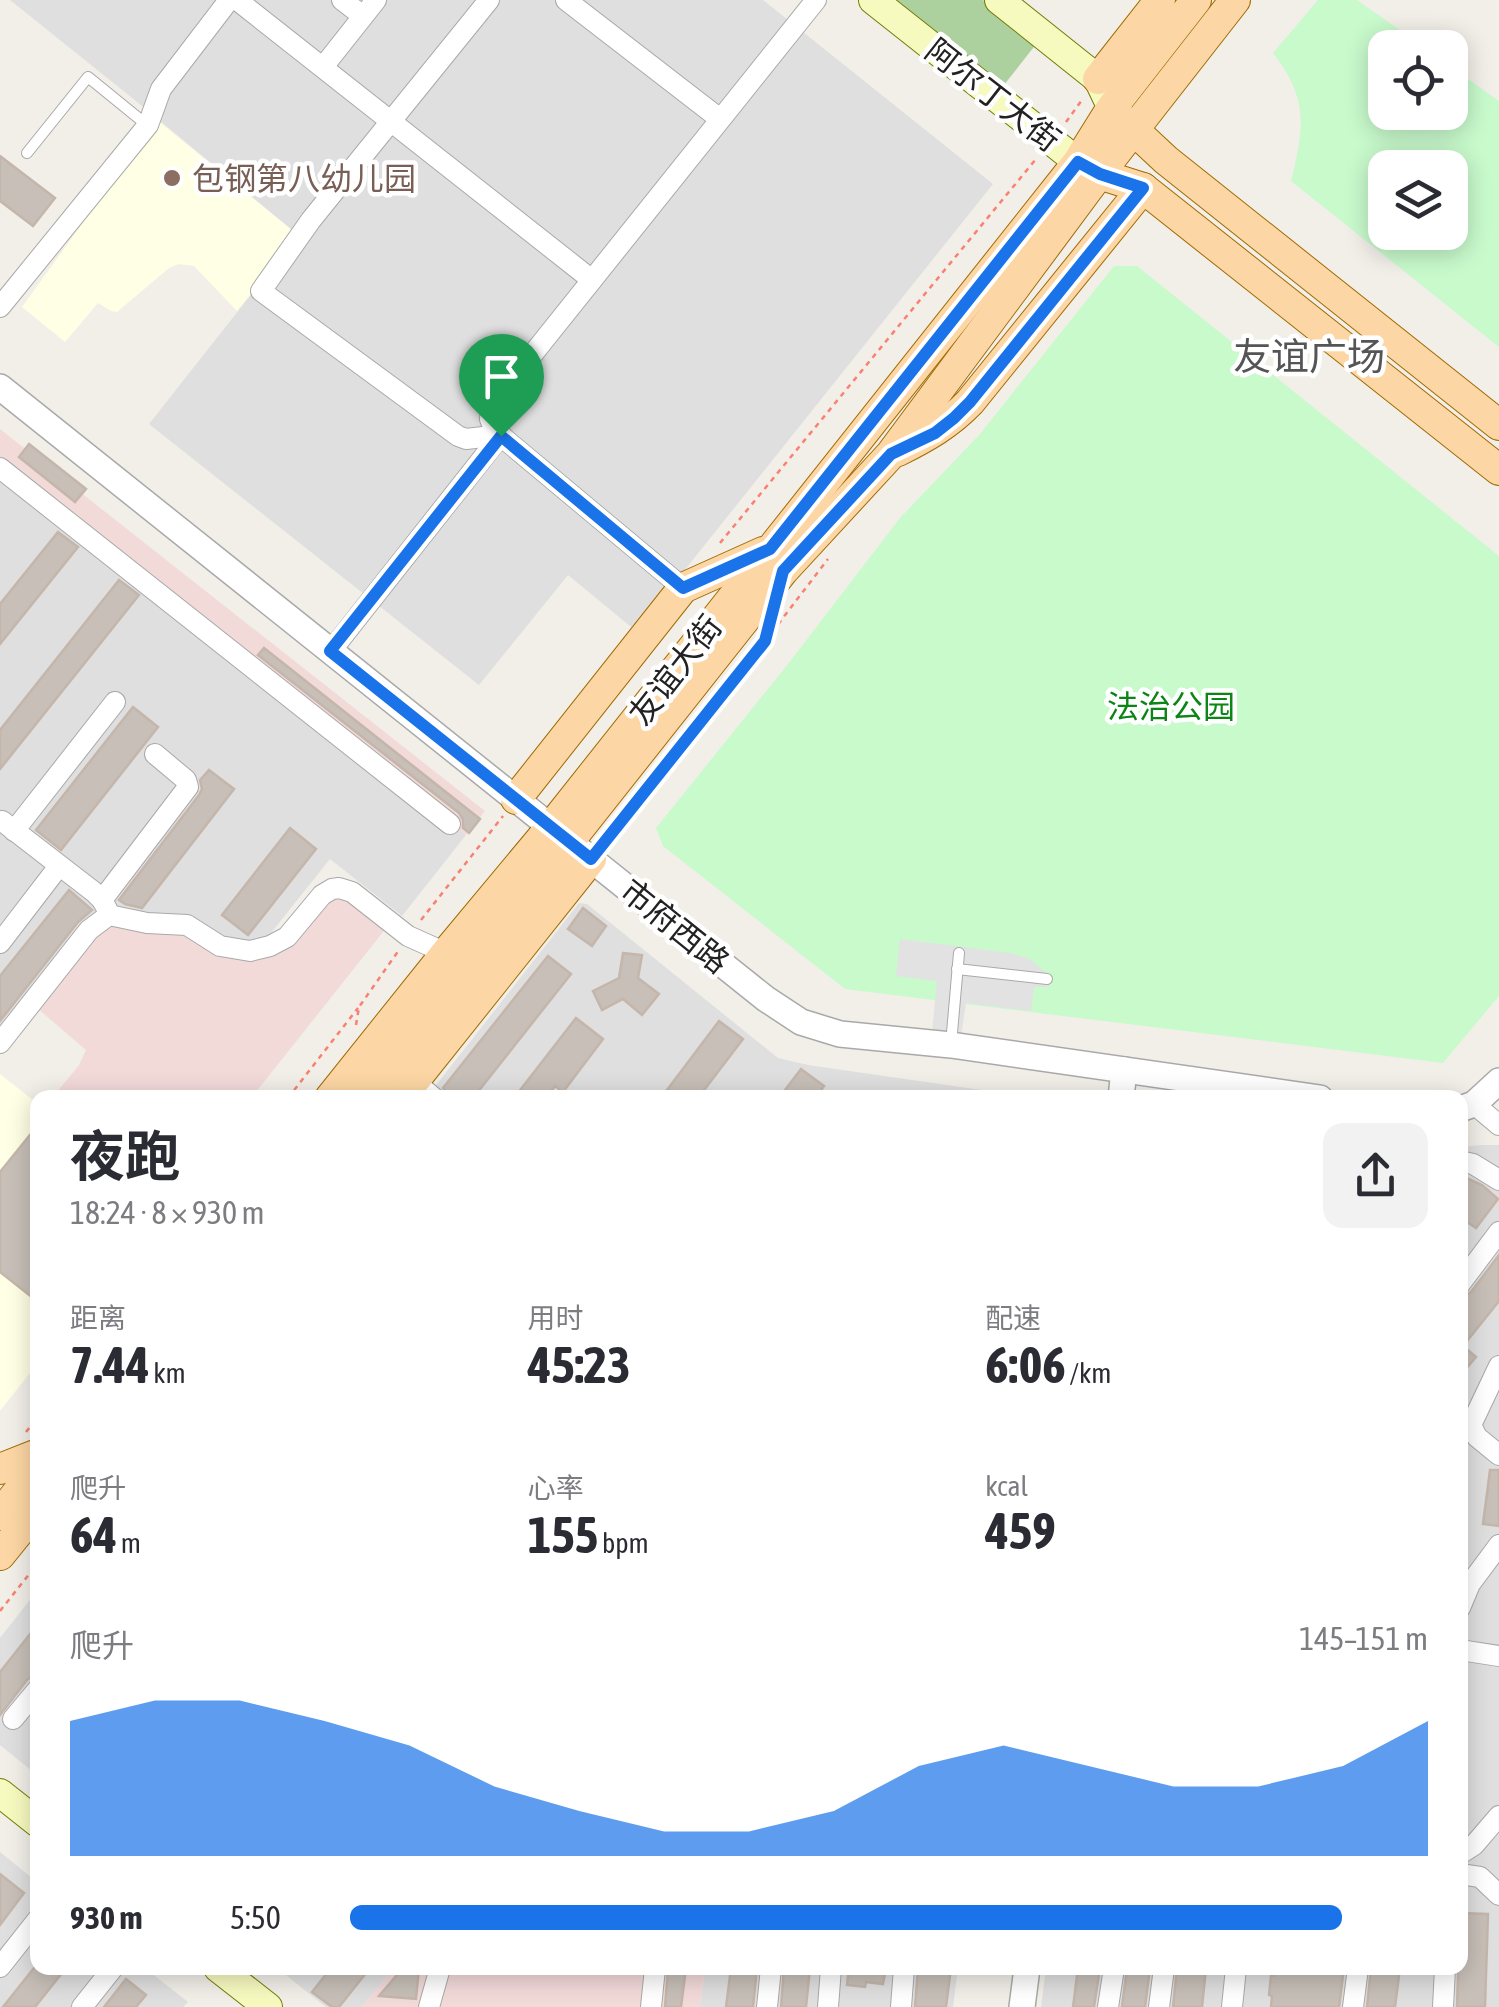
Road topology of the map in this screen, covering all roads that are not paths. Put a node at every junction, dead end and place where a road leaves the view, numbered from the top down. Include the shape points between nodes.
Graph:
1 (229, 0) edge
2 (237, 0) edge
3 (342, 0) edge
4 (489, 0) edge
5 (566, 0) edge
6 (816, 0) edge
7 (873, 0) edge
8 (999, 0) edge
9 (1160, 0) edge
10 (1196, 0) edge
11 (1235, 0) edge
12 (369, 8) edge
13 (322, 67) junction
14 (1098, 79) junction
15 (1111, 109) junction
16 (720, 119) junction
17 (391, 122) junction
18 (148, 125) junction
19 (1134, 130) junction
20 (27, 154) dead end
21 (1089, 168) junction
22 (1143, 188) junction
23 (592, 280) junction
24 (0, 307) edge
25 (0, 388) edge
26 (1499, 425) edge
27 (501, 436) junction
28 (891, 454) junction
29 (0, 468) edge
30 (1499, 470) edge
31 (770, 549) junction
32 (683, 588) junction
33 (330, 651) junction
34 (115, 702) dead end
35 (154, 754) dead end
36 (516, 799) junction
37 (450, 824) dead end
38 (571, 843) junction
39 (60, 866) junction
40 (106, 908) junction
41 (0, 942) edge
42 (446, 953) junction
43 (959, 953) dead end
44 (957, 968) junction
45 (1047, 979) dead end
46 (0, 1043) edge
47 (952, 1045) junction
48 (1124, 1070) junction
49 (1499, 1081) edge
50 (336, 1090) edge
51 (373, 1090) edge
52 (424, 1090) edge
53 (1122, 1090) edge
54 (1264, 1090) edge
55 (1468, 1106) edge
56 (1468, 1108) edge
57 (1499, 1124) edge
58 (1468, 1163) edge
59 (1499, 1180) edge
60 (1499, 1232) edge
61 (1468, 1273) edge
62 (1499, 1366) edge
63 (1468, 1413) edge
64 (1468, 1421) edge
65 (1499, 1455) edge
66 (30, 1457) edge
67 (0, 1469) edge
68 (30, 1476) edge
69 (0, 1515) edge
70 (30, 1518) edge
71 (1499, 1545) edge
72 (0, 1555) edge
73 (1468, 1589) edge
74 (1468, 1651) edge
75 (1499, 1656) edge
76 (30, 1699) edge
77 (13, 1719) dead end
78 (0, 1794) edge
79 (1499, 1816) edge
80 (30, 1818) edge
81 (1468, 1849) edge
82 (1468, 1875) edge
83 (1499, 1895) edge
84 (30, 1929) edge
85 (0, 1966) edge
86 (107, 1975) edge
87 (227, 1975) edge
88 (438, 1975) edge
89 (654, 1975) edge
90 (770, 1975) edge
91 (830, 1975) edge
92 (903, 1975) edge
93 (1026, 1975) edge
94 (1113, 1975) edge
95 (1163, 1975) edge
96 (1235, 1975) edge
97 (1357, 1975) edge
98 (1445, 1975) edge
99 (82, 2007) edge
100 (268, 2007) edge
101 (429, 2007) edge
102 (650, 2007) edge
103 (768, 2007) edge
104 (828, 2007) edge
105 (901, 2007) edge
106 (1022, 2007) edge
107 (1108, 2007) edge
108 (1159, 2007) edge
109 (1232, 2007) edge
110 (1353, 2007) edge
111 (1443, 2007) edge

1 - 18 street via 160,89
2 - 13 street
3 - 12 street
4 - 17 street
5 - 16 street
6 - 16 street
7 - 21 main road, 阿尔丁大街
8 - 14 main road, 阿尔丁大街
9 - 14 main road
10 - 15 main road, 友谊大街
11 - 19 main road, 友谊大街
12 - 13 street
13 - 17 street
14 - 15 main road, 阿尔丁大街
15 - 19 main road, 阿尔丁大街
15 - 21 main road, 友谊大街
16 - 23 street
17 - 23 street
17 - 27 street via 261,291 458,436
18 - 20 lane via 88,78
18 - 24 street
19 - 21 main road, 友谊大街
19 - 26 main road, 阿尔丁大街
21 - 22 main road, 阿尔丁大街
21 - 28 main road, 友谊大街
21 - 31 main road, 友谊大街
22 - 28 main road via 962,410 935,433
22 - 30 main road, 阿尔丁大街
23 - 27 street via 492,405 490,419
25 - 33 street, 市府西路
27 - 32 street
27 - 33 street
28 - 38 main road, 友谊大街 via 783,571
29 - 37 street
31 - 32 main road
31 - 38 main road, 友谊大街
32 - 36 main road
33 - 36 street, 市府西路
34 - 39 street via 8,826
35 - 40 street via 188,786
36 - 38 street, 市府西路
38 - 42 main road, 友谊大街
38 - 47 street, 市府西路 via 801,1022 859,1037
38 - 51 main road, 友谊大街
38 - 52 main road
39 - 40 street
39 - 41 street
40 - 42 street via 147,923 187,926 220,946 250,950 287,936 322,895 339,888 408,936
40 - 46 street
42 - 50 main road, 友谊大街
43 - 44 lane
44 - 45 lane
44 - 47 lane
47 - 48 street, 市府西路
48 - 53 street
48 - 54 street, 市府西路
49 - 55 street
56 - 57 street
58 - 59 street
60 - 61 street
62 - 63 street
64 - 65 street
66 - 67 main road
68 - 69 main road
70 - 72 main road
71 - 73 street
74 - 75 street
76 - 77 street
78 - 80 main road
79 - 81 street
82 - 83 street
84 - 85 street
86 - 99 street
87 - 100 main road
88 - 101 street
89 - 102 street
90 - 103 street
91 - 104 street
92 - 105 street
93 - 106 street
94 - 107 street
95 - 108 street
96 - 109 street
97 - 110 street
98 - 111 street

